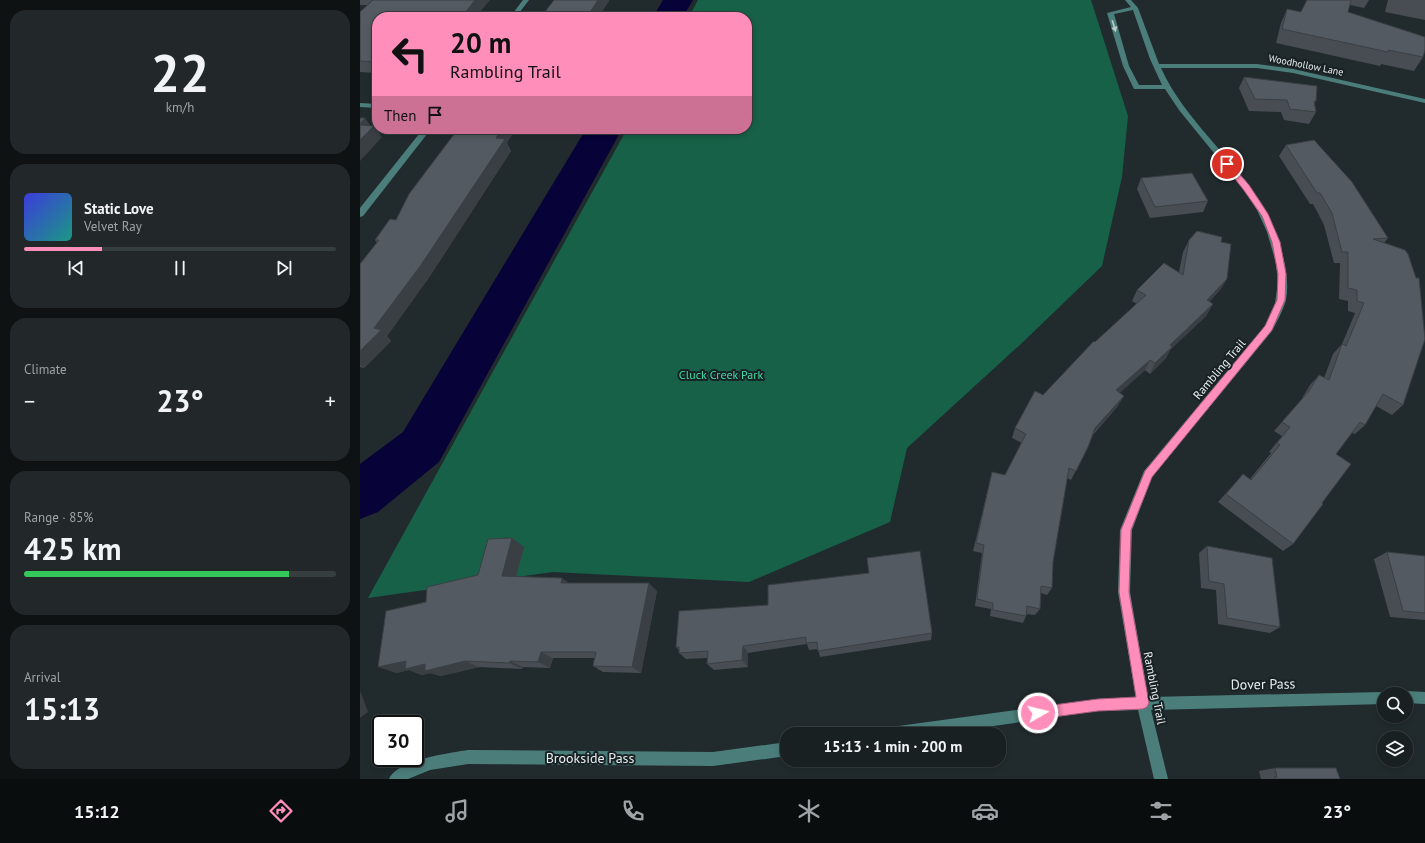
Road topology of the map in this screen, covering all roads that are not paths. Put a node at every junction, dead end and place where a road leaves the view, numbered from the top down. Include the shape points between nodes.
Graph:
1 (526, 0) edge
2 (1128, 0) edge
3 (1135, 8) junction
4 (517, 12) edge
5 (1157, 66) junction
6 (1166, 87) junction
7 (1425, 101) edge
8 (360, 105) edge
9 (372, 106) edge
10 (423, 134) edge
11 (360, 214) edge
12 (1413, 697) edge
13 (1377, 698) edge
14 (1425, 698) edge
15 (1143, 703) junction
16 (941, 727) edge
17 (780, 750) edge
18 (396, 779) edge
19 (1161, 779) edge

1 - 4 street
2 - 3 street, Rambling Trail
3 - 5 street, Rambling Trail
3 -> 6 street via 1110,13 1126,66 1137,87
5 - 6 street, Rambling Trail
5 - 7 street, Woodhollow Lane via 1257,66 1293,71
6 - 15 street, Rambling Trail via 1246,187 1265,216 1276,242 1282,274 1281,300 1269,328 1148,474 1126,530 1124,592
8 - 9 street
10 - 11 street
12 - 14 street
13 - 15 street, Dover Pass
15 - 16 street via 1098,705
15 - 19 street, Rambling Trail
17 - 18 street, Brookside Pass via 713,759 468,757 437,761 405,772

